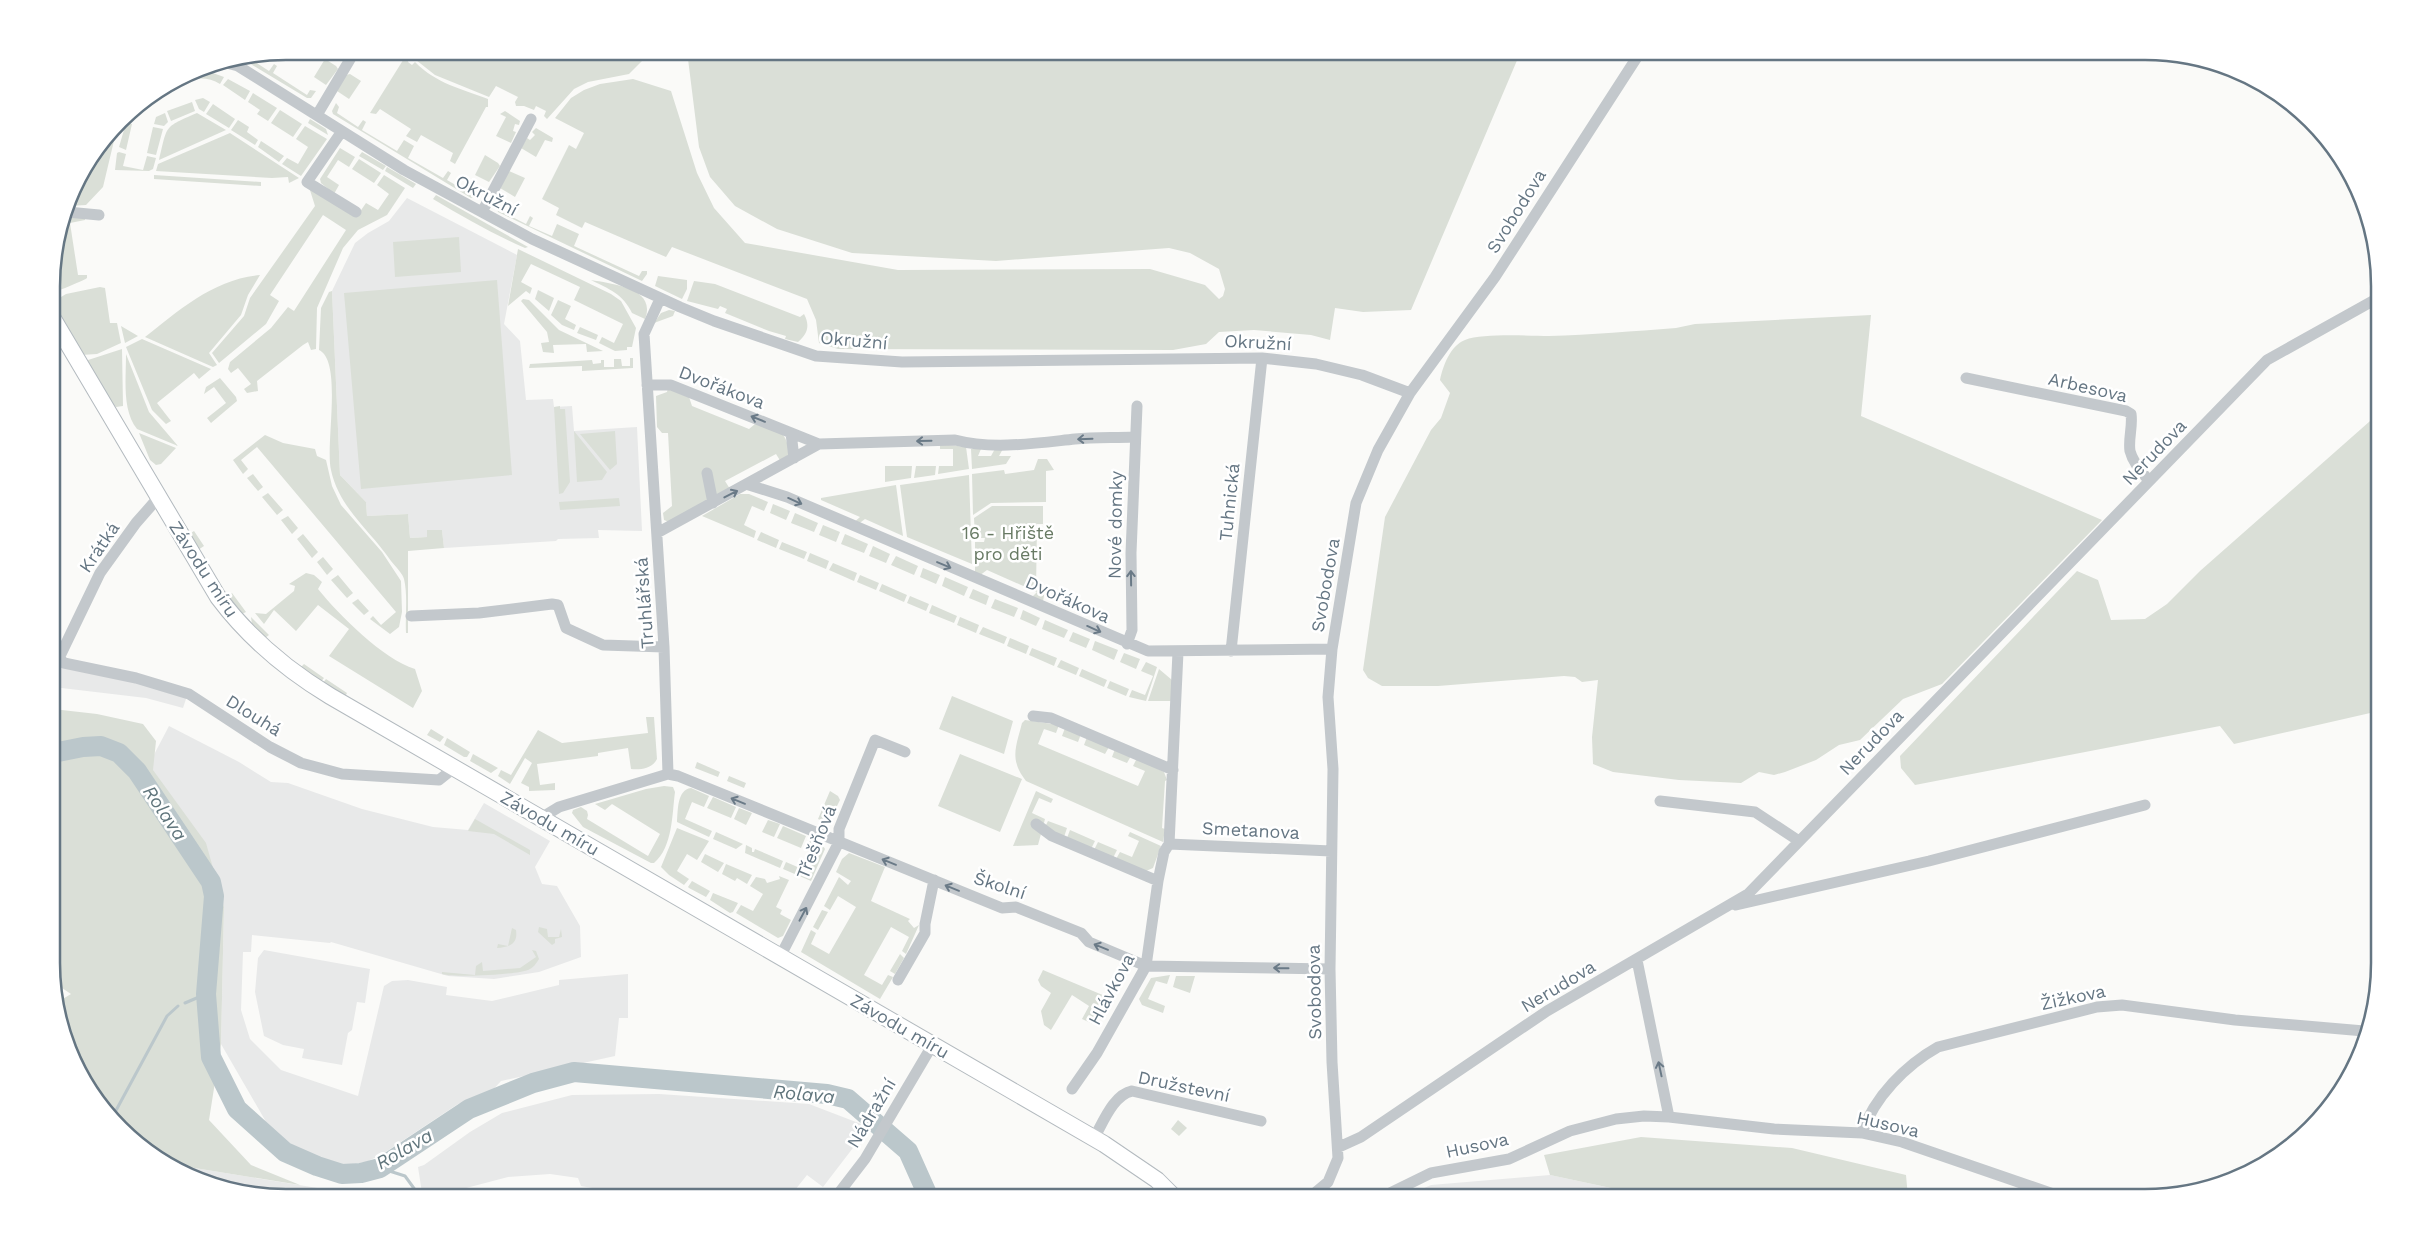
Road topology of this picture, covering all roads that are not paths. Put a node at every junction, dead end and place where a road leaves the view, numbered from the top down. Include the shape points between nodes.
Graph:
1 (349, 60) edge
2 (1635, 60) edge
3 (236, 66) edge
4 (317, 114) junction
5 (532, 119) dead end
6 (342, 131) junction
7 (72, 212) edge
8 (356, 212) dead end
9 (482, 212) junction
10 (99, 215) dead end
11 (660, 299) junction
12 (2371, 302) edge
13 (60, 331) edge
14 (1262, 358) junction
15 (1966, 378) dead end
16 (647, 385) junction
17 (1410, 393) junction
18 (1137, 406) dead end
19 (791, 432) junction
20 (1134, 437) junction
21 (819, 444) junction
22 (794, 458) junction
23 (707, 472) dead end
24 (2149, 481) junction
25 (749, 485) junction
26 (158, 498) junction
27 (713, 503) junction
28 (657, 533) junction
29 (411, 616) dead end
30 (60, 643) edge
31 (1127, 644) junction
32 (664, 647) junction
33 (1332, 649) junction
34 (1231, 651) junction
35 (1178, 652) junction
36 (60, 659) edge
37 (1033, 716) dead end
38 (905, 752) dead end
39 (454, 768) junction
40 (1173, 770) junction
41 (668, 774) junction
42 (1660, 801) dead end
43 (2145, 805) dead end
44 (541, 818) junction
45 (1036, 824) dead end
46 (1799, 841) junction
47 (839, 842) junction
48 (1169, 844) junction
49 (1331, 851) junction
50 (934, 880) junction
51 (1158, 881) junction
52 (1727, 907) junction
53 (780, 957) junction
54 (1637, 960) junction
55 (1146, 966) junction
56 (1330, 969) junction
57 (898, 980) dead end
58 (2361, 1031) edge
59 (933, 1044) junction
60 (1072, 1089) dead end
61 (1670, 1117) junction
62 (1261, 1121) dead end
63 (1862, 1133) junction
64 (1094, 1138) junction
65 (1338, 1147) junction
66 (842, 1189) edge
67 (1166, 1189) edge
68 (1322, 1189) edge
69 (1400, 1189) edge
70 (2039, 1189) edge

1 - 4 street
2 - 17 street, Svobodova via 1495,277
3 - 4 street, Okružní
4 - 6 street, Okružní
5 - 9 street
6 - 8 street via 307,182
6 - 9 street, Okružní via 404,170
7 - 10 street
9 - 11 street, Okružní
11 - 14 street, Okružní via 816,356 902,362
11 - 16 street, Truhlářská via 644,334
12 - 24 street, Nerudova via 2267,360
13 - 26 main road, Závodu míru
14 - 17 street, Okružní via 1316,364 1362,375
14 - 34 street, Tuhnická
15 - 24 street, Arbesova via 2126,411 2131,414 2132,422 2130,450
19 -> 16 street, Dvořákova via 671,384
16 - 28 street, Truhlářská
17 - 33 street, Svobodova via 1378,450 1356,503
18 - 20 street, Nové domky
19 - 21 street, Dvořákova
19 - 22 street
20 -> 21 street via 1048,443 970,444 955,440
31 -> 20 street, Nové domky via 1132,630
21 - 22 street
22 - 25 street
23 - 27 street
24 - 46 street, Nerudova
27 -> 25 street
25 -> 31 street, Dvořákova via 787,497
26 - 30 street, Krátká via 100,573
26 - 39 main road, Závodu míru via 218,597 264,646 314,686
27 - 28 street
28 - 32 street, Truhlářská
29 - 32 street via 480,613 552,604 561,610 566,628 603,646
31 - 35 street, Dvořákova via 1148,651
32 - 41 street, Truhlářská
33 - 34 street, Dvořákova
33 - 49 street, Svobodova via 1328,696 1333,769
34 - 35 street, Dvořákova
35 - 40 street, Hlávkova
36 - 39 street, Dlouhá via 64,663 136,678 189,694 270,747 301,763 342,774 435,780 442,779
37 - 40 street via 1051,718
38 - 47 street, Třešňová via 875,740 839,829
39 - 44 main road, Závodu míru
40 - 48 street, Hlávkova
41 - 44 street via 559,807
47 -> 41 street, Školní
42 - 46 street via 1754,812
43 - 52 street via 1930,861
44 - 53 main road, Závodu míru
45 - 51 street via 1052,836
46 - 52 street, Nerudova via 1748,894
50 -> 47 street, Školní
53 -> 47 street, Třešňová
48 - 49 street, Smetanova
48 - 51 street, Hlávkova via 1164,852
49 - 56 street, Svobodova
55 -> 50 street, Školní via 1089,942 1081,933 1016,907 1002,908
50 - 57 street via 925,933
51 - 55 street, Hlávkova
52 - 54 street, Nerudova
53 - 59 main road, Závodu míru
61 -> 54 street
54 - 65 street, Nerudova via 1568,998 1361,1137
56 -> 55 street, Školní
55 - 60 street, Hlávkova via 1097,1053
56 - 65 street, Svobodova
58 - 63 street, Žižkova via 2235,1020 2122,1005 2097,1008 1938,1047 1918,1058 1879,1100
59 - 64 main road, Závodu míru
59 - 66 street, Nádražní via 865,1159
61 - 63 street, Husova via 1774,1129
61 - 69 street, Husova via 1616,1119 1570,1131 1509,1159 1432,1173
62 - 64 street, Družstevní via 1132,1091 1123,1092 1118,1098
63 - 70 street, Husova via 1902,1142
64 - 67 main road, Závodu míru
65 - 68 street, Svobodova via 1332,1176

